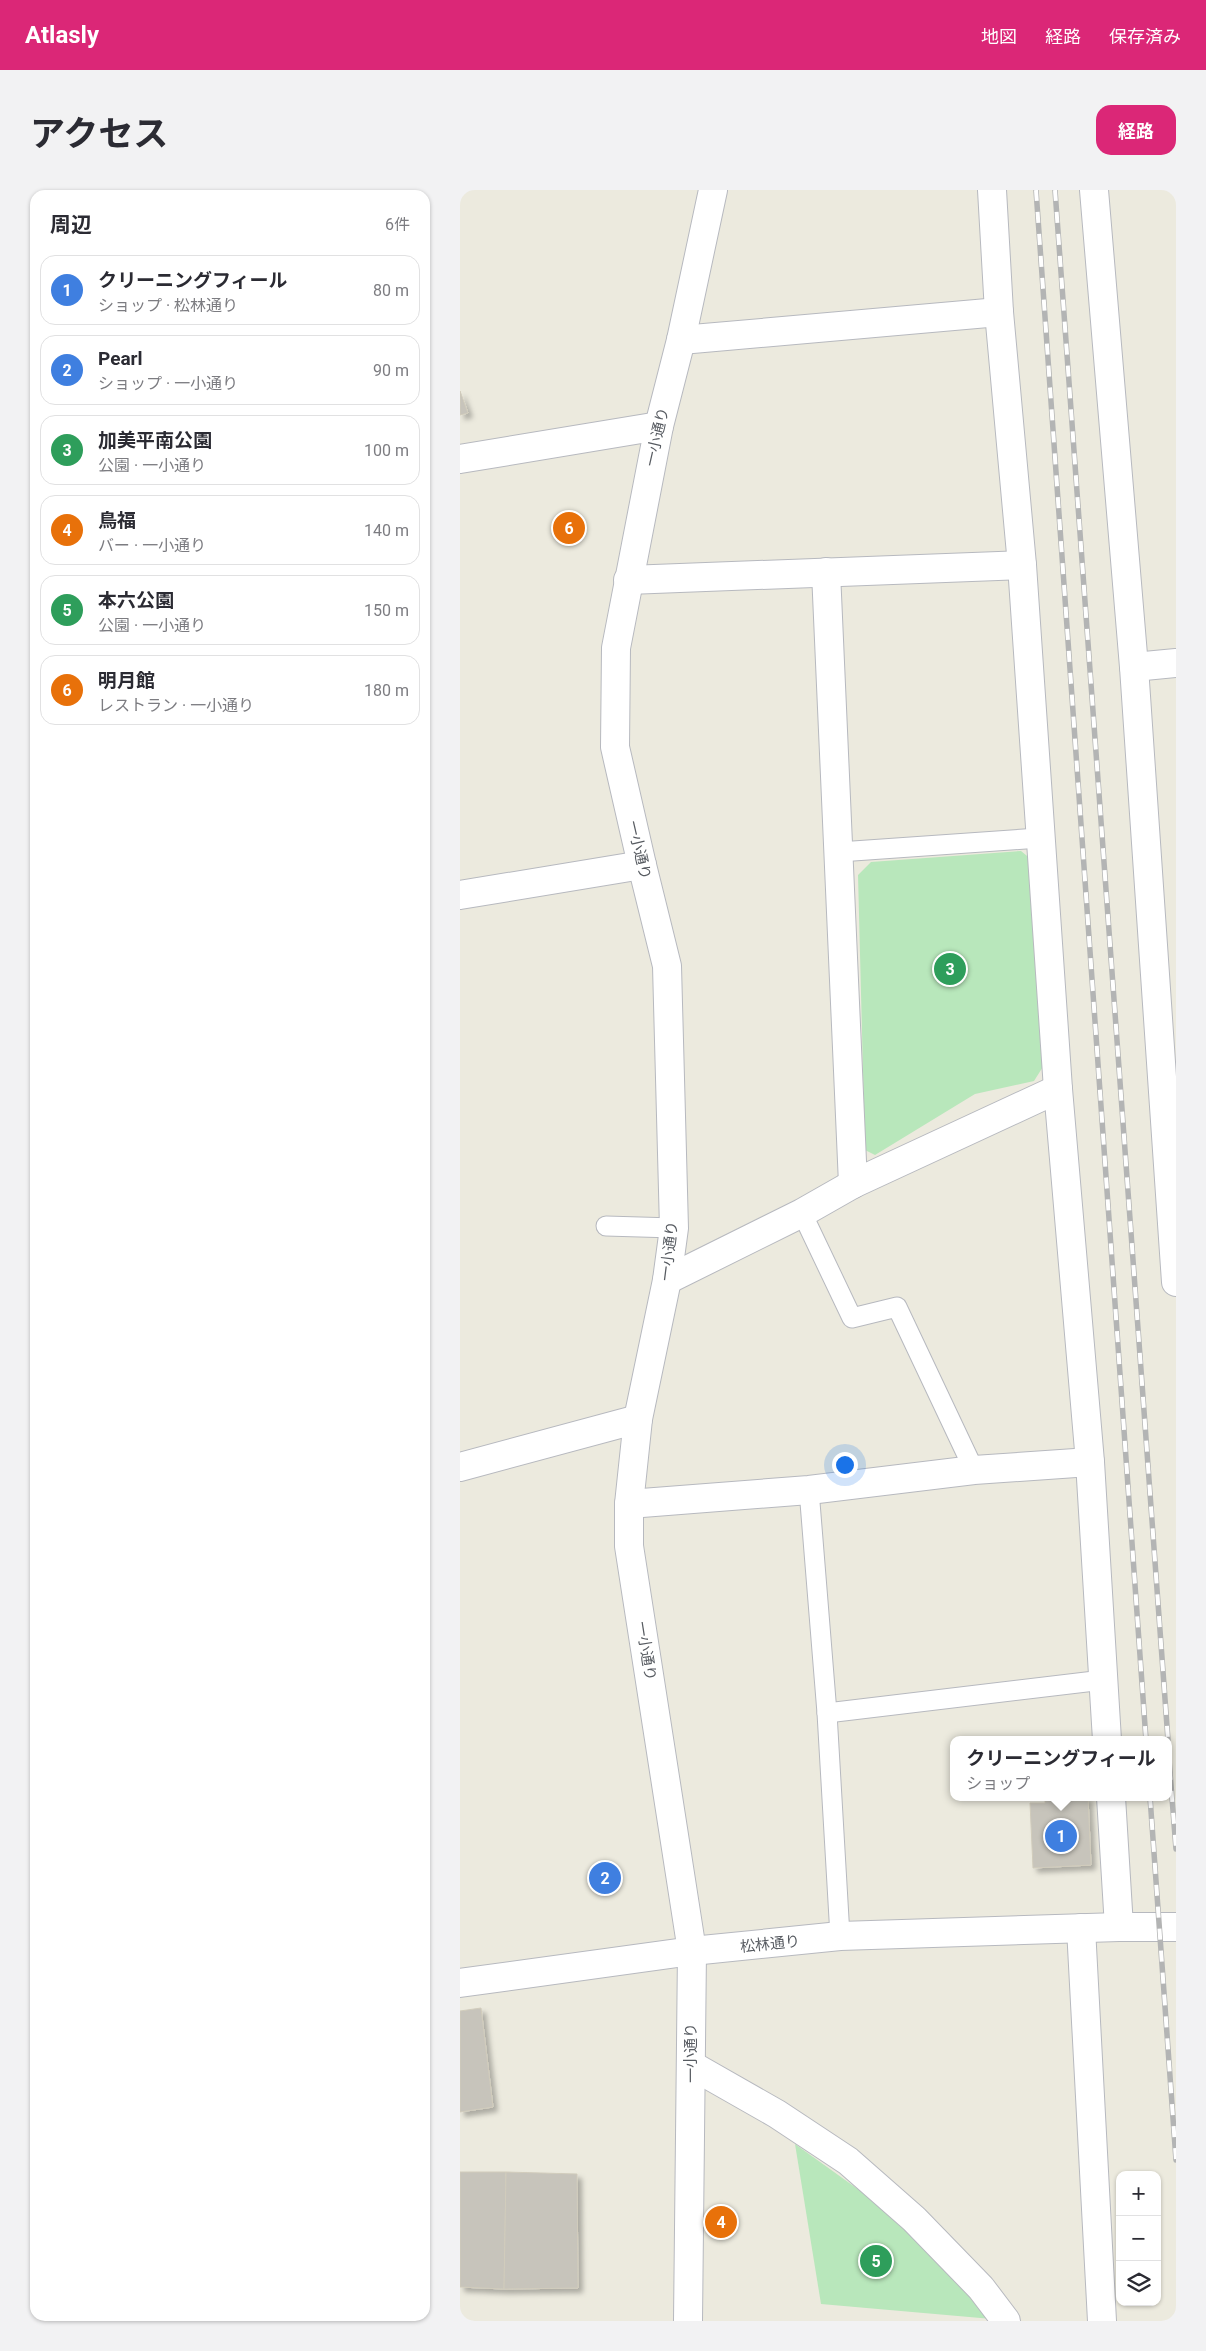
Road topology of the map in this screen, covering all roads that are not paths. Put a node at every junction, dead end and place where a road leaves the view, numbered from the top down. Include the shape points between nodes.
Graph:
1 (713, 190) edge
2 (992, 190) edge
3 (1094, 190) edge
4 (999, 312) junction
5 (681, 340) junction
6 (659, 426) junction
7 (460, 458) edge
8 (1022, 565) junction
9 (826, 572) junction
10 (628, 580) junction
11 (1176, 663) edge
12 (1134, 667) junction
13 (1039, 838) junction
14 (838, 852) junction
15 (642, 865) junction
16 (460, 895) edge
17 (1168, 1053) edge
18 (1058, 1089) junction
19 (853, 1184) junction
20 (802, 1214) junction
21 (606, 1226) dead end
22 (674, 1228) junction
23 (666, 1280) junction
24 (1176, 1282) edge
25 (638, 1419) junction
26 (1090, 1462) junction
27 (460, 1466) edge
28 (974, 1470) junction
29 (809, 1490) junction
30 (629, 1504) junction
31 (1103, 1680) junction
32 (827, 1713) junction
33 (1107, 1736) edge
34 (1111, 1801) edge
35 (1118, 1926) junction
36 (1176, 1927) edge
37 (1081, 1928) junction
38 (840, 1936) junction
39 (692, 1952) junction
40 (460, 1983) edge
41 (691, 2065) junction
42 (688, 2321) edge
43 (1006, 2321) edge
44 (1102, 2321) edge

1 - 5 street, 一小通り
2 - 4 street
3 - 12 street
4 - 5 street
4 - 8 street
5 - 6 street, 一小通り
6 - 7 street
6 - 10 street, 一小通り
8 - 9 street
8 - 13 street
9 - 10 street
9 - 14 street
10 - 15 street, 一小通り via 616,648 615,747
11 - 12 street
12 - 17 street
13 - 14 lane
13 - 18 street
14 - 19 street
15 - 16 street
15 - 22 street, 一小通り via 667,966
17 - 24 street
18 - 19 street
18 - 26 street
19 - 20 street
20 - 23 street
20 - 28 lane via 852,1318 897,1307
21 - 22 lane
22 - 23 street, 一小通り
23 - 25 street, 一小通り
25 - 27 street
25 - 30 street, 一小通り
26 - 28 street
26 - 31 street
28 - 29 street
29 - 30 street
29 - 32 lane
30 - 39 street, 一小通り via 629,1546
31 - 32 lane
31 - 33 street
32 - 38 lane
34 - 35 street
35 - 36 street, 松林通り
35 - 37 street, 松林通り
37 - 38 street, 松林通り
37 - 44 street
38 - 39 street, 松林通り
39 - 40 street, 松林通り
39 - 41 street, 一小通り
41 - 42 street, 一小通り
41 - 43 street via 777,2114 848,2161 914,2219 981,2288

